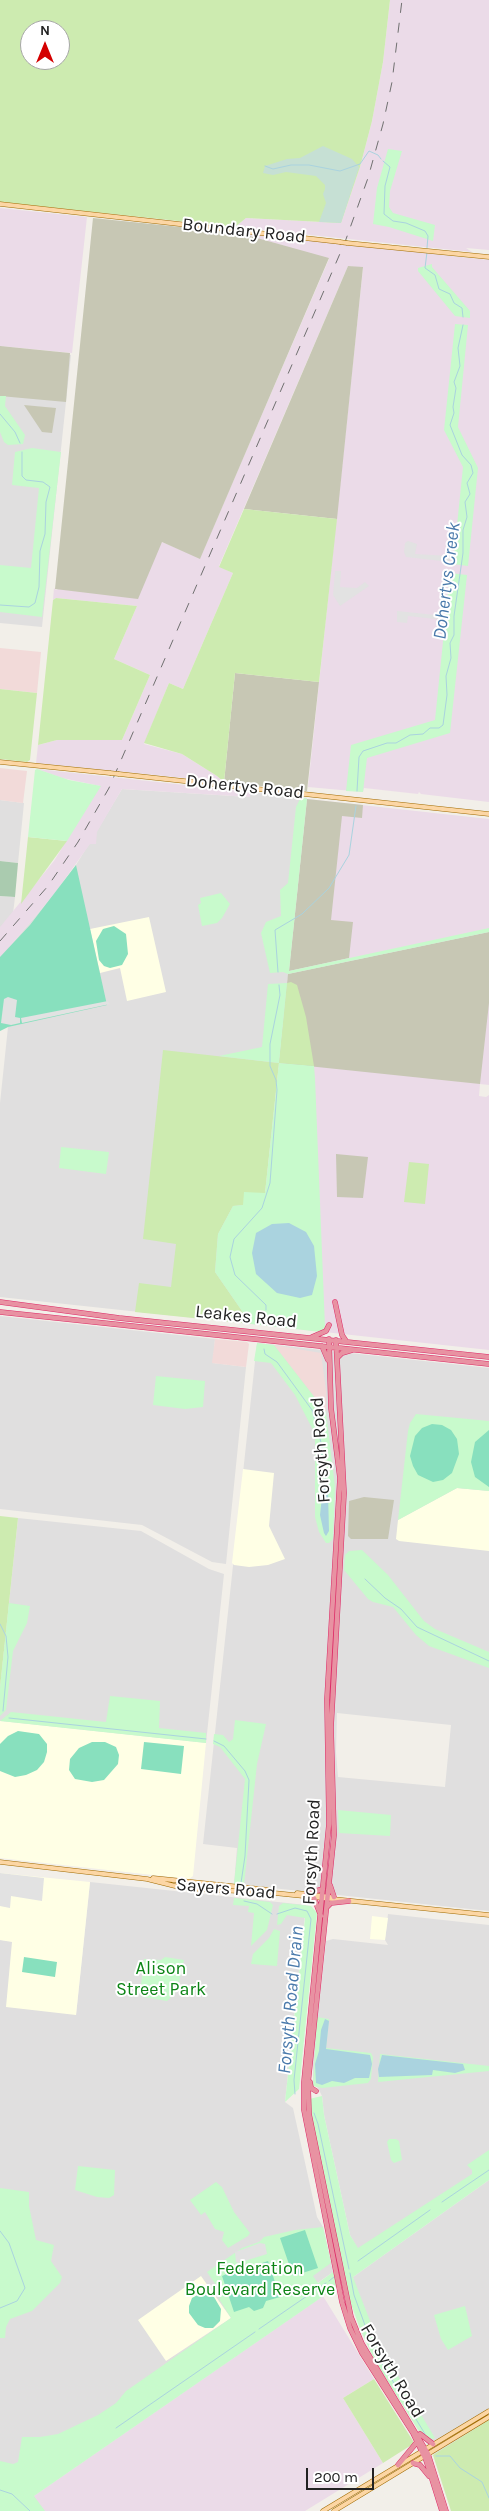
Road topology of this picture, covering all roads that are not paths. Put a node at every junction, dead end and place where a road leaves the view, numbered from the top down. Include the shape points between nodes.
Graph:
1 (0, 204) edge
2 (489, 256) edge
3 (0, 762) edge
4 (489, 814) edge
5 (0, 1302) edge
6 (335, 1302) dead end
7 (0, 1312) edge
8 (329, 1325) dead end
9 (311, 1337) junction
10 (329, 1339) junction
11 (336, 1340) junction
12 (346, 1341) junction
13 (322, 1346) junction
14 (329, 1346) junction
15 (336, 1347) junction
16 (412, 1348) junction
17 (358, 1349) junction
18 (419, 1356) junction
19 (489, 1357) edge
20 (337, 1360) junction
21 (489, 1364) edge
22 (330, 1367) junction
23 (330, 1700) junction
24 (331, 1835) junction
25 (0, 1862) edge
26 (45, 1867) junction
27 (128, 1875) junction
28 (329, 1876) junction
29 (147, 1879) junction
30 (195, 1883) junction
31 (194, 1889) junction
32 (323, 1889) junction
33 (279, 1894) junction
34 (306, 1894) junction
35 (334, 1897) junction
36 (314, 1898) junction
37 (325, 1898) junction
38 (349, 1901) junction
39 (327, 1907) junction
40 (468, 1912) junction
41 (489, 1915) edge
42 (322, 1917) junction
43 (310, 2063) junction
44 (316, 2091) dead end
45 (341, 2289) junction
46 (349, 2320) junction
47 (489, 2411) edge
48 (487, 2415) edge
49 (412, 2423) junction
50 (417, 2442) junction
51 (432, 2444) junction
52 (423, 2450) junction
53 (426, 2455) junction
54 (413, 2463) junction
55 (398, 2465) junction
56 (433, 2482) junction
57 (323, 2511) edge
58 (334, 2511) edge
59 (442, 2511) edge
60 (446, 2511) edge

1 - 2 main road, Boundary Road, bridge
3 - 4 main road, Dohertys Road, bridge
5 - 9 highway, Leakes Road via 119,1318
6 - 12 highway
7 - 13 highway, Leakes Road
8 - 9 highway via 326,1331
9 - 10 highway, Leakes Road
10 - 11 highway, Leakes Road
10 - 14 highway, Forsyth Road
11 - 12 highway, Leakes Road
11 - 15 highway, Forsyth Road
12 - 16 highway, Leakes Road
13 - 14 highway, Leakes Road
13 - 22 highway
14 - 15 highway, Leakes Road
14 - 22 highway, Forsyth Road
15 - 17 highway, Leakes Road
15 - 20 highway, Forsyth Road
16 - 18 highway
16 - 19 highway, Leakes Road
17 - 18 highway, Leakes Road
17 - 20 highway via 342,1353
18 - 21 highway, Leakes Road
20 - 23 highway, Forsyth Road via 344,1496
22 - 23 highway, Forsyth Road via 331,1408 340,1478
23 - 24 highway, Forsyth Road
24 - 28 highway, Forsyth Road
24 - 32 highway, Forsyth Road
25 - 26 main road, Sayers Road
26 - 27 main road, Sayers Road
26 - 29 main road, Sayers Road
27 - 29 main road
27 - 30 main road, Sayers Road
28 - 35 highway
28 - 37 highway, Forsyth Road
29 - 31 main road, Sayers Road
30 - 31 main road
30 - 33 main road, Sayers Road
31 - 33 main road, Sayers Road
32 - 34 highway
32 - 37 highway, Forsyth Road
33 - 34 main road, Sayers Road
33 - 36 main road, Sayers Road
34 - 37 main road, Sayers Road
35 - 37 main road, Sayers Road
35 - 40 main road, Sayers Road
36 - 37 main road, Sayers Road
36 - 42 highway
37 - 38 main road, Sayers Road
37 - 39 highway, Forsyth Road
37 - 42 highway, Forsyth Road
38 - 39 highway via 332,1903
38 - 40 main road, Sayers Road
39 - 43 highway, Forsyth Road
40 - 41 main road, Sayers Road
42 - 45 highway, Forsyth Road via 303,2100
43 - 44 highway via 311,2086
43 - 45 highway, Forsyth Road via 310,2121
45 - 46 highway, Forsyth Road
46 - 49 highway, Forsyth Road
46 - 50 highway, Forsyth Road via 362,2353
47 - 48 main road
48 - 51 main road
48 - 53 main road
49 - 51 highway
49 - 52 highway, Forsyth Road
50 - 52 highway, Forsyth Road
50 - 55 highway
51 - 52 main road
52 - 53 highway, Forsyth Road
52 - 55 main road
53 - 54 main road
53 - 56 highway, Forsyth Road
53 - 60 highway, Forsyth Road
54 - 56 highway via 422,2467
54 - 58 main road
55 - 57 main road
56 - 59 highway, Forsyth Road

